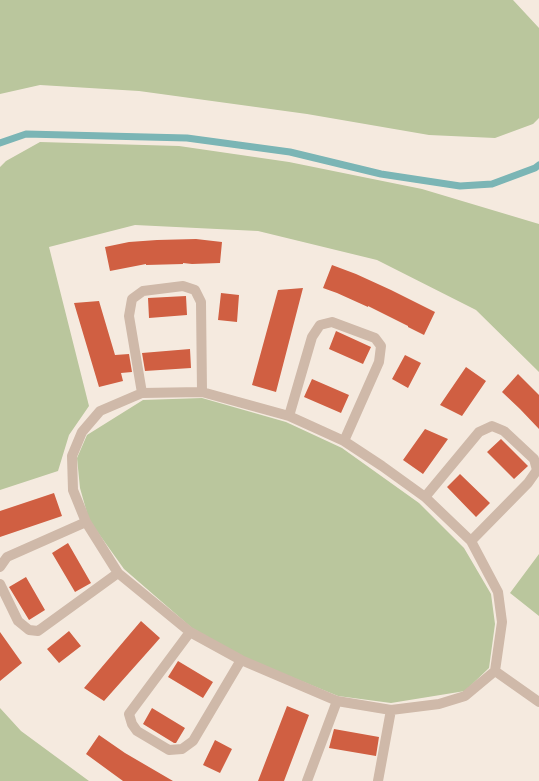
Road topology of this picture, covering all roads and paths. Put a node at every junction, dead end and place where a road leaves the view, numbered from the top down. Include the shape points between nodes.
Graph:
1 (202, 392) junction
2 (142, 393) junction
3 (290, 416) junction
4 (344, 441) junction
5 (425, 497) junction
6 (86, 522) junction
7 (471, 541) junction
8 (0, 567) edge
9 (118, 573) junction
10 (0, 584) edge
11 (190, 632) junction
12 (241, 660) junction
13 (494, 672) junction
14 (337, 701) junction
15 (539, 702) edge
16 (391, 710) junction
17 (307, 781) edge
18 (378, 781) edge

1 - 2 lane
1 - 2 lane via 201,302 195,290 182,286 143,291 132,299 129,316
1 - 3 lane
2 - 6 lane via 100,411 82,432 72,456 73,490
3 - 4 lane
3 - 4 lane via 312,337 320,325 332,322 375,338 381,346 379,362
4 - 5 lane
5 - 7 lane
5 - 7 lane via 479,432 492,426 504,431 534,459 537,470 528,484
6 - 8 lane via 7,557
6 - 9 lane
7 - 13 lane via 498,592 502,622
9 - 10 lane via 38,631 29,630 18,621
9 - 11 lane
11 - 12 lane
11 - 12 lane via 129,714 137,731 169,750 182,749 193,741
12 - 14 lane
13 - 15 lane
13 - 16 lane via 465,696 439,704
14 - 16 lane
14 - 17 lane
16 - 18 lane

